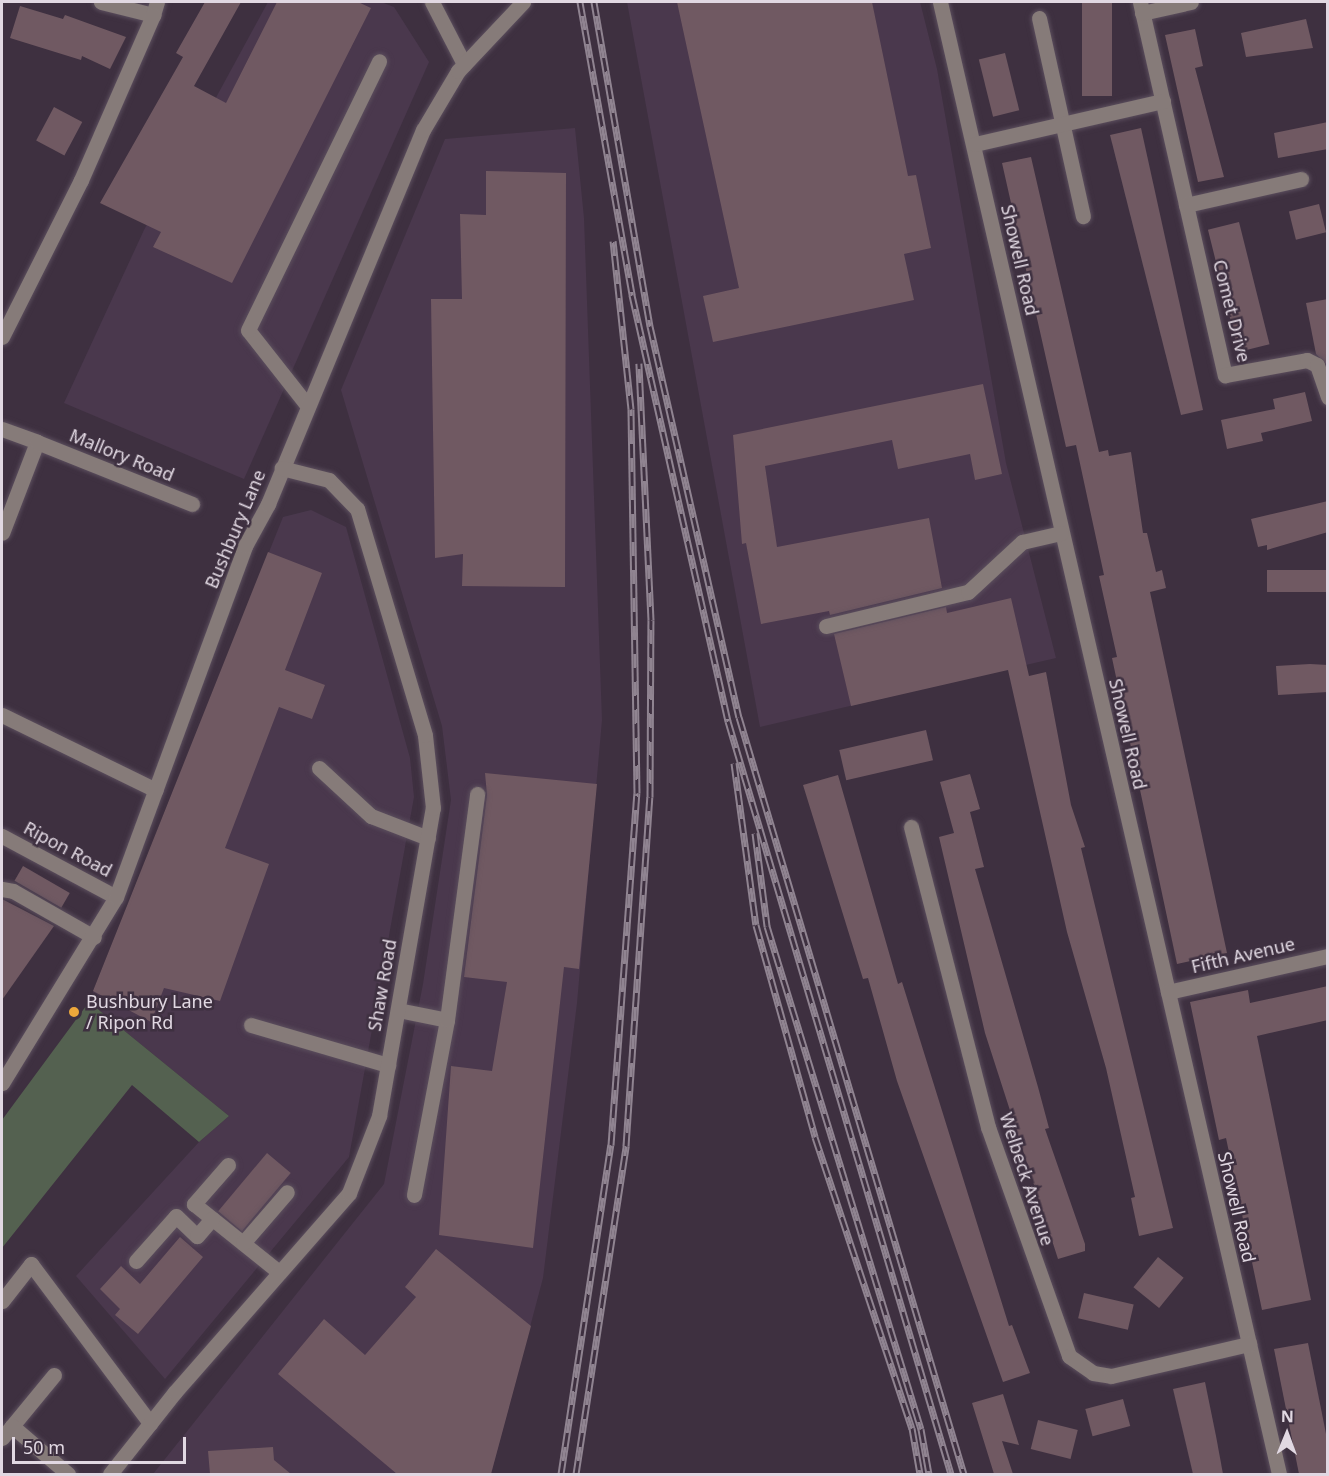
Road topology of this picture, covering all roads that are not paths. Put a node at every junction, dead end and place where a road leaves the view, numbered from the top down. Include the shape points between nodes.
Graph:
1 (101, 2) edge
2 (432, 2) edge
3 (523, 2) edge
4 (940, 2) edge
5 (1191, 2) edge
6 (1141, 7) edge
7 (155, 8) edge
8 (1039, 18) dead end
9 (379, 61) dead end
10 (464, 64) junction
11 (1163, 101) junction
12 (1063, 124) junction
13 (975, 144) junction
14 (1301, 179) dead end
15 (1186, 205) junction
16 (1083, 216) dead end
17 (2, 337) edge
18 (1328, 397) edge
19 (307, 405) junction
20 (2, 429) edge
21 (34, 447) junction
22 (282, 468) junction
23 (192, 504) dead end
24 (2, 533) edge
25 (1061, 533) junction
26 (826, 626) dead end
27 (2, 715) edge
28 (319, 768) dead end
29 (156, 790) junction
30 (477, 794) dead end
31 (911, 827) dead end
32 (2, 836) edge
33 (428, 838) junction
34 (2, 889) edge
35 (116, 897) junction
36 (94, 937) junction
37 (1328, 956) edge
38 (1168, 993) junction
39 (398, 1010) junction
40 (447, 1020) junction
41 (251, 1025) dead end
42 (388, 1065) junction
43 (2, 1083) edge
44 (228, 1165) dead end
45 (287, 1192) dead end
46 (414, 1195) dead end
47 (212, 1219) junction
48 (243, 1243) junction
49 (136, 1261) dead end
50 (279, 1272) junction
51 (2, 1300) edge
52 (1249, 1344) junction
53 (54, 1376) dead end
54 (150, 1423) junction
55 (12, 1426) junction
56 (2, 1438) edge
57 (68, 1474) edge
58 (110, 1474) edge
59 (1279, 1474) edge

1 - 7 street
2 - 10 street
3 - 10 street, Bushbury Lane
4 - 13 street, Showell Road
5 - 6 street
6 - 11 street, Comet Drive
7 - 17 street via 81,180
8 - 12 street
9 - 19 street via 248,330
10 - 19 street, Bushbury Lane via 423,130
11 - 12 street
11 - 15 street, Comet Drive
12 - 13 street
12 - 16 street
13 - 25 street, Showell Road
14 - 15 street
15 - 18 street, Comet Drive via 1225,375 1307,360 1317,365
19 - 22 street, Bushbury Lane
20 - 21 street, Mallory Road
21 - 23 street, Mallory Road
21 - 24 street
22 - 29 street, Bushbury Lane via 245,546
22 - 33 street, Shaw Road via 329,480 357,509 425,735 433,808
25 - 26 street via 1022,542 968,592
25 - 38 street, Showell Road
27 - 29 street
28 - 33 street via 371,816
29 - 35 street, Bushbury Lane
30 - 40 street
31 - 52 street, Welbeck Avenue via 988,1127 1069,1356 1093,1373 1111,1376
32 - 35 street, Ripon Road
33 - 39 street, Shaw Road
34 - 36 street via 13,891
35 - 36 street, Bushbury Lane
36 - 43 street, Bushbury Lane
37 - 38 street, Fifth Avenue
38 - 52 street, Showell Road
39 - 40 street
39 - 42 street, Shaw Road
40 - 46 street
41 - 42 street
42 - 50 street, Shaw Road via 379,1116 349,1193
44 - 47 street via 194,1204
45 - 48 street
47 - 48 street
47 - 49 street via 197,1236 176,1216
48 - 50 street
50 - 54 street, Shaw Road
51 - 54 street via 31,1264
52 - 59 street, Showell Road
53 - 55 street
54 - 58 street, Shaw Road
55 - 56 street
55 - 57 street

